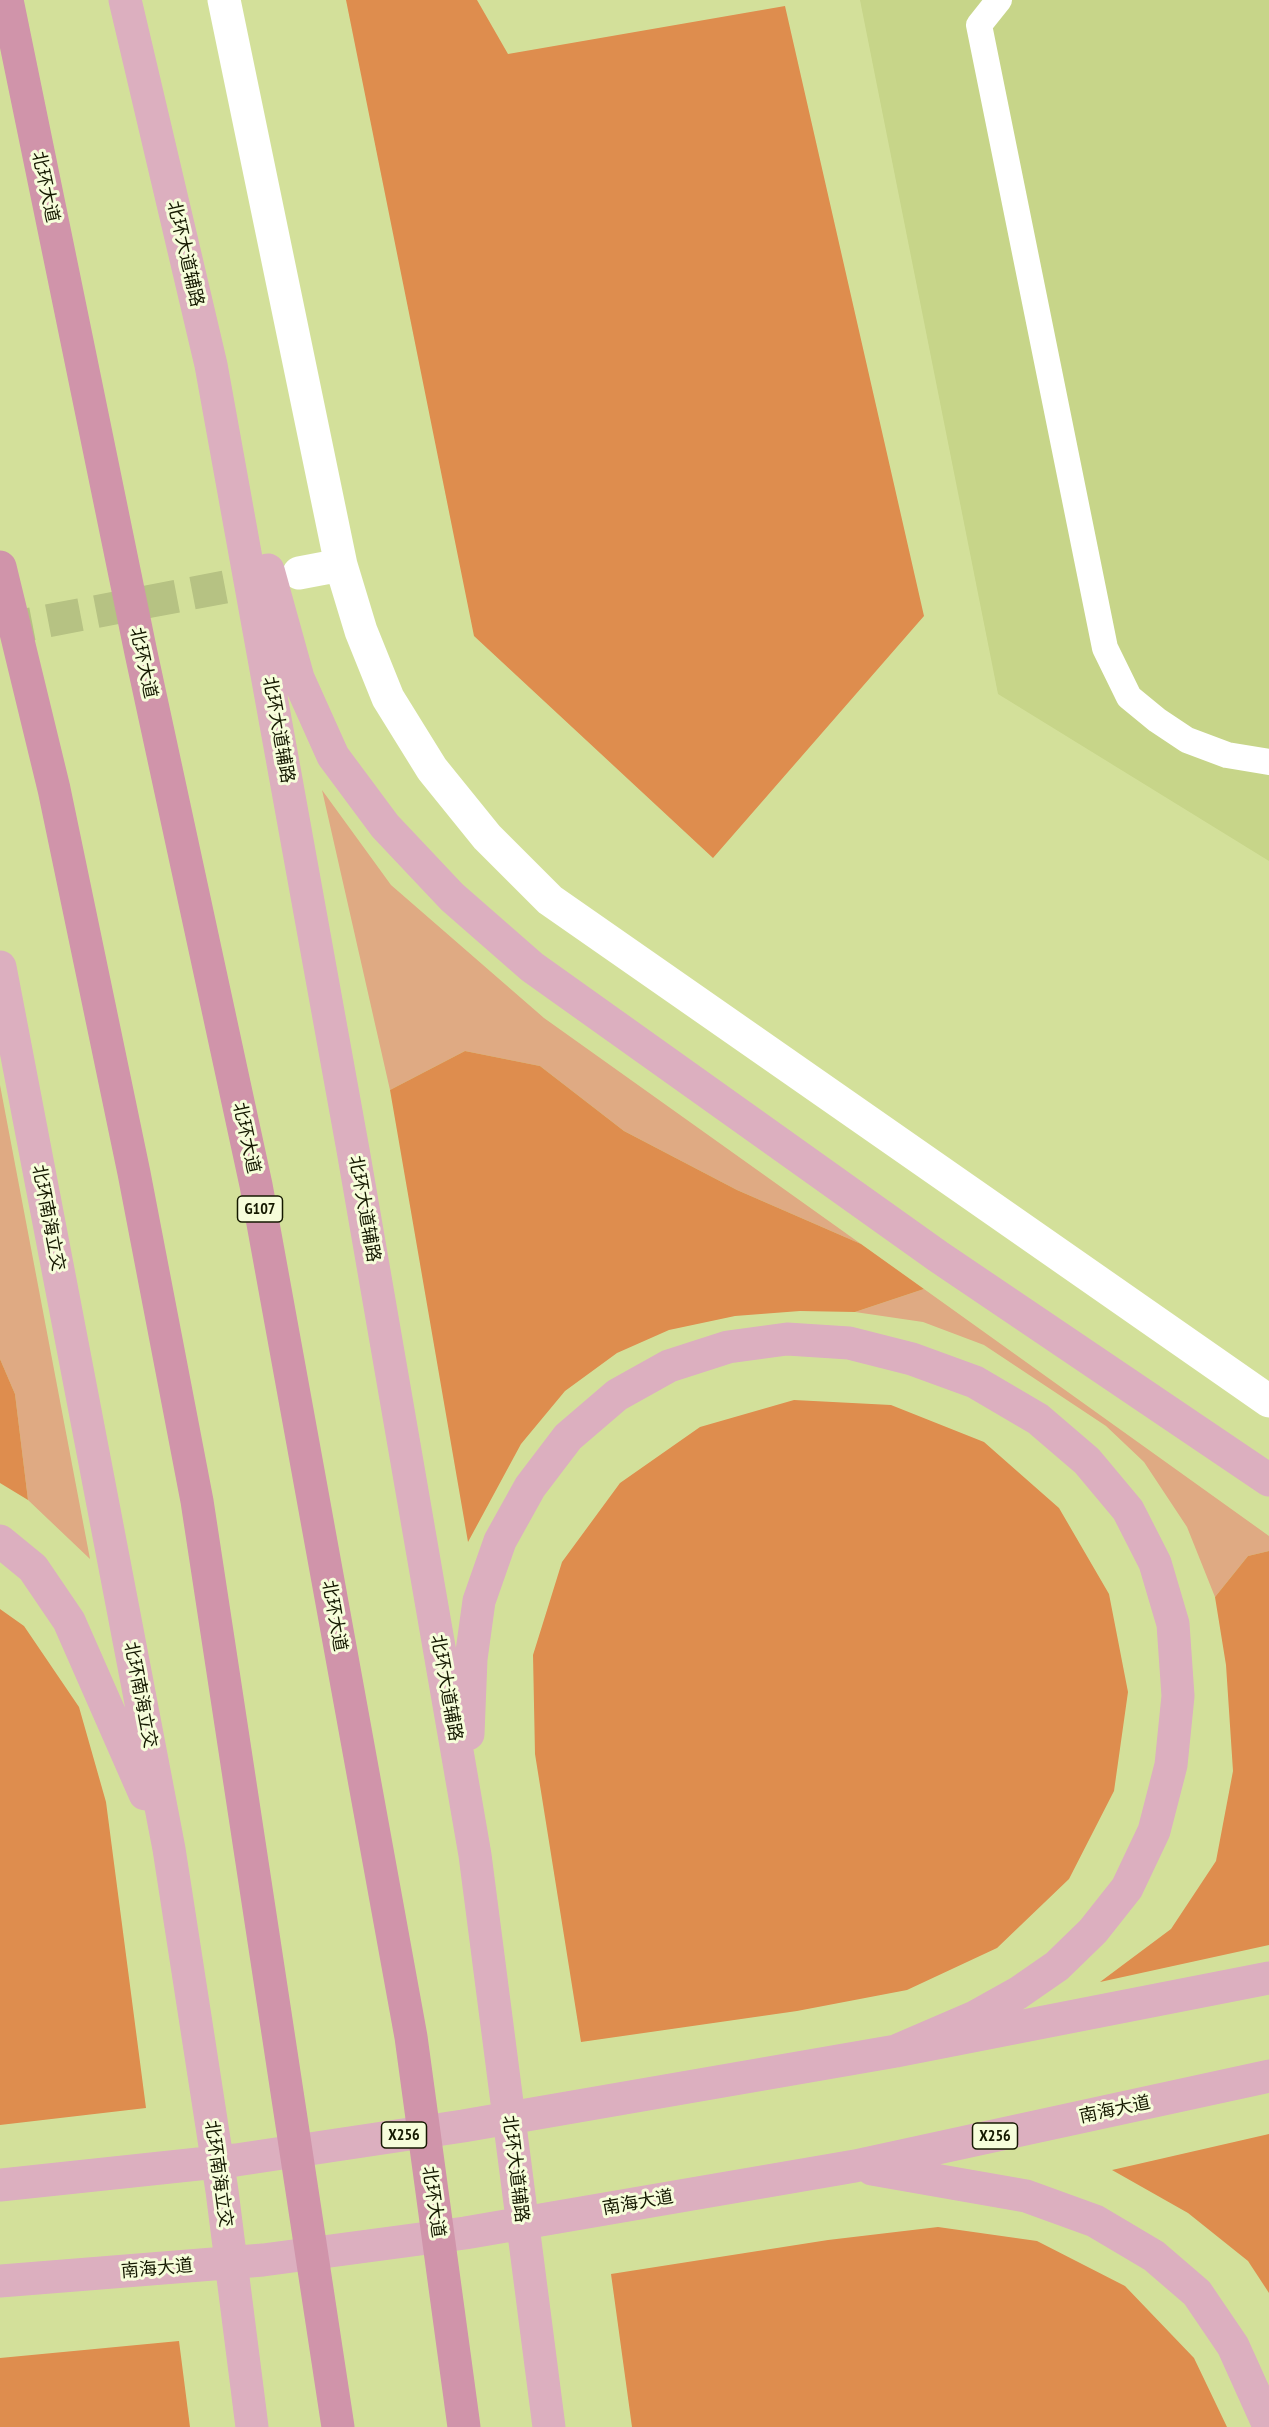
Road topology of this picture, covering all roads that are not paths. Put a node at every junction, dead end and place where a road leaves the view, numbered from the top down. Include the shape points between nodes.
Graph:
1 (7, 0) edge
2 (125, 0) edge
3 (224, 0) edge
4 (999, 0) edge
5 (211, 365) junction
6 (341, 565) junction
7 (0, 567) edge
8 (299, 573) tunnel mouth
9 (1269, 762) edge
10 (0, 967) edge
11 (1269, 1401) edge
12 (1269, 1480) edge
13 (0, 1541) edge
14 (169, 1849) junction
15 (475, 1855) junction
16 (1269, 1978) edge
17 (896, 2051) junction
18 (1269, 2076) edge
19 (855, 2166) junction
20 (0, 2185) edge
21 (0, 2281) edge
22 (543, 2380) junction
23 (1269, 2426) edge
24 (252, 2427) edge
25 (338, 2427) edge
26 (464, 2427) edge
27 (549, 2427) edge
28 (557, 2427) edge

1 - 26 highway, 北环大道 / G107 via 143,665 256,1185 411,2037
2 - 5 main road, 北环大道辅路
3 - 6 street
4 - 9 lane via 978,25 1105,648 1130,697 1157,720 1187,740 1227,755
5 - 12 main road via 298,678 333,756 385,826 452,897 532,967 939,1257
5 - 15 main road, 北环大道辅路 via 356,1162
6 - 8 street
6 - 11 street via 361,631 388,698 432,769 487,837 550,900
7 - 25 highway via 54,789 197,1501
10 - 14 main road, 北环南海立交
13 - 14 main road via 33,1568 69,1621
14 - 24 main road, 北环南海立交 via 222,2191
15 - 17 main road via 467,1743 471,1659 479,1600 500,1541 530,1487 568,1437 617,1395 669,1366 728,1347 787,1339 849,1343 912,1359 975,1382 1038,1419 1087,1461 1128,1510 1155,1563 1173,1624 1178,1696 1171,1766 1154,1831 1126,1888 1093,1931 1057,1966 1018,1994
15 - 22 main road, 北环大道辅路
16 - 17 main road, X256
17 - 20 main road, X256 via 452,2128 236,2160
18 - 19 main road, 南海大道 / X256
19 - 21 main road, 南海大道 / X256 via 453,2235 263,2260
19 - 23 main road via 1026,2196 1095,2221 1154,2256 1197,2293 1233,2346
22 - 27 main road, 北环大道辅路
22 - 28 main road

